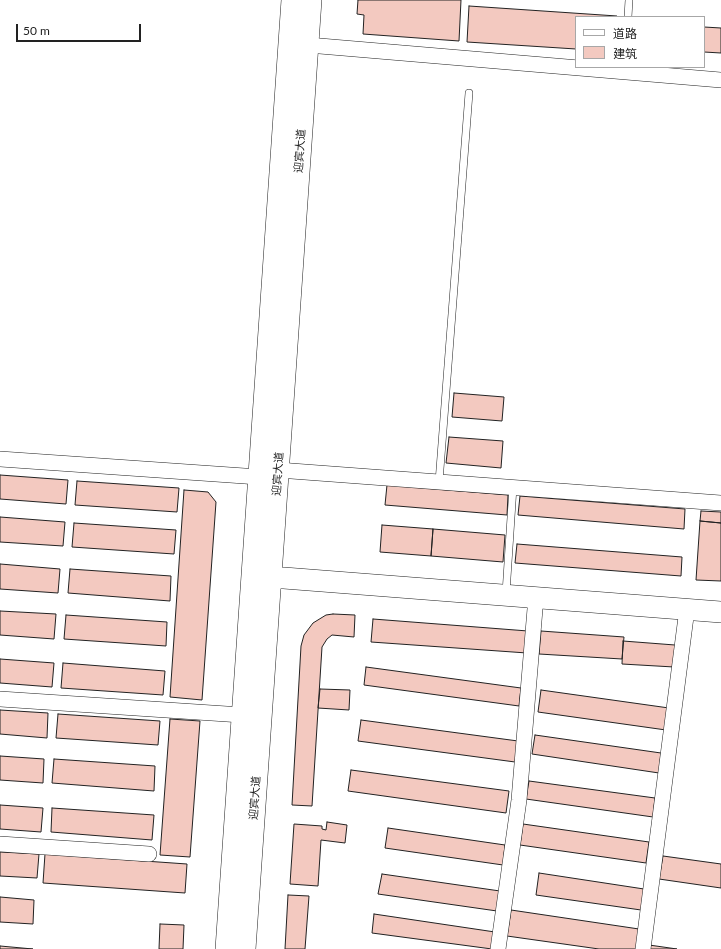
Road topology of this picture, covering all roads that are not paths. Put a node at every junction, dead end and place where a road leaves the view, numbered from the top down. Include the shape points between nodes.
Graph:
1 (292, 0) edge
2 (311, 0) edge
3 (629, 0) edge
4 (628, 16) edge
5 (308, 45) junction
6 (575, 66) edge
7 (600, 68) edge
8 (625, 70) edge
9 (721, 80) edge
10 (469, 93) dead end
11 (0, 459) edge
12 (268, 473) junction
13 (439, 482) junction
14 (513, 488) junction
15 (721, 503) edge
16 (270, 577) junction
17 (505, 595) junction
18 (536, 597) junction
19 (687, 609) junction
20 (721, 612) edge
21 (0, 699) edge
22 (242, 715) junction
23 (0, 844) edge
24 (149, 854) dead end
25 (226, 949) edge
26 (245, 949) edge
27 (498, 949) edge
28 (643, 949) edge

1 - 12 main road, 迎宾大道
2 - 5 main road, 迎宾大道
3 - 4 lane
5 - 6 street
5 - 12 main road, 迎宾大道
7 - 8 street
8 - 9 street
10 - 13 lane
11 - 12 street
12 - 13 street
12 - 16 main road, 迎宾大道
12 - 22 main road, 迎宾大道
13 - 14 street
14 - 15 street
14 - 17 lane
16 - 17 main road
16 - 26 main road, 迎宾大道
17 - 18 main road
18 - 19 main road
18 - 27 street via 519,800
19 - 20 main road
19 - 28 street
21 - 22 street
22 - 25 main road, 迎宾大道
23 - 24 street

